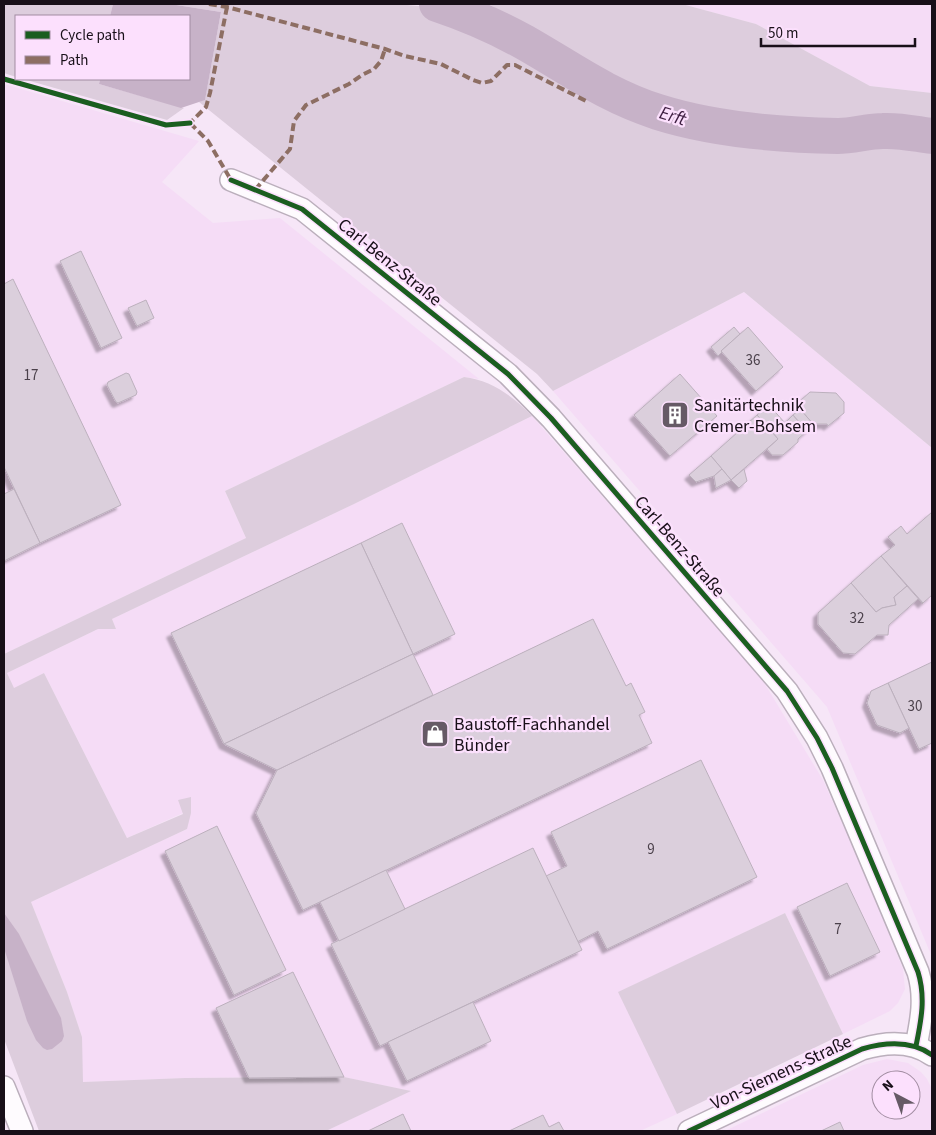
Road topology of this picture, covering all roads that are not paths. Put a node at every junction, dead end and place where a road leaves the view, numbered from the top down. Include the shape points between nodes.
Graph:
1 (231, 180) dead end
2 (924, 1051) edge
3 (4, 1087) edge
4 (22, 1131) edge
5 (689, 1131) edge

1 - 2 street, Carl-Benz-Straße via 302,209 508,374 551,418 787,691 814,732 832,768 918,972 923,997
2 - 5 street, Von-Siemens-Straße via 896,1043 862,1049
3 - 4 street

